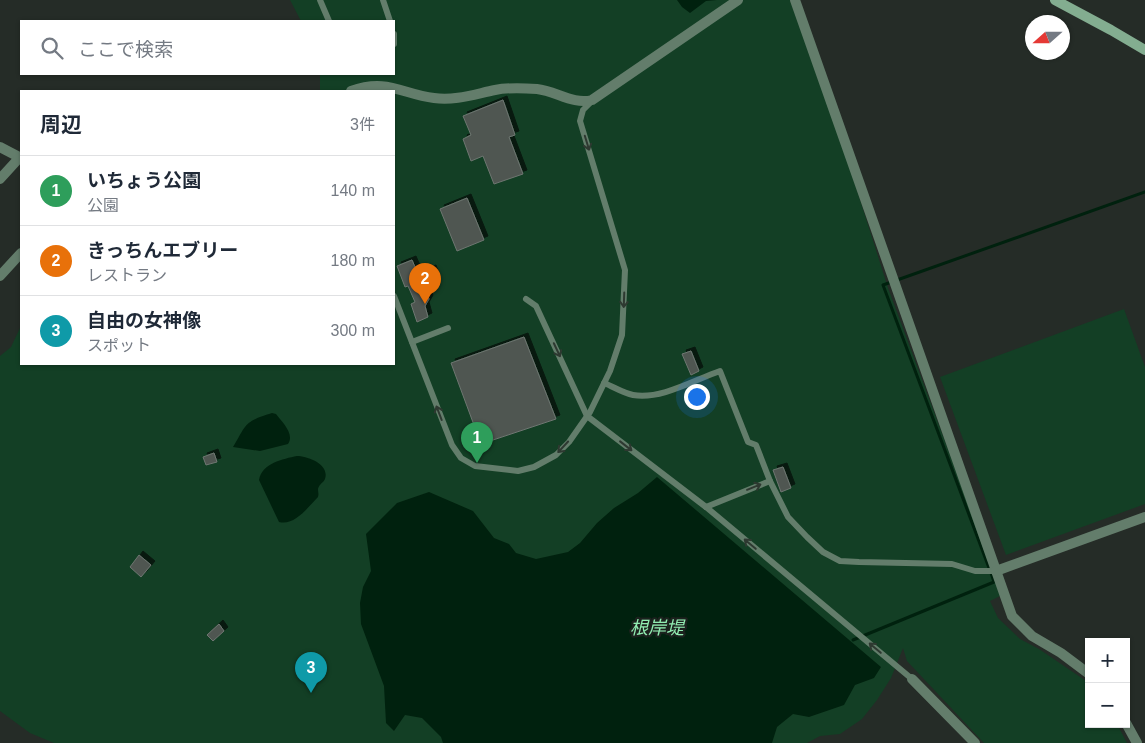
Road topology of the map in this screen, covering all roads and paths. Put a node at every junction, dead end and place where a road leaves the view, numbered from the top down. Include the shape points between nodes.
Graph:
1 (320, 0) edge
2 (383, 0) edge
3 (738, 0) edge
4 (795, 0) edge
5 (1055, 0) edge
6 (329, 20) edge
7 (390, 20) edge
8 (1145, 50) edge
9 (356, 90) edge
10 (592, 100) junction
11 (0, 148) edge
12 (20, 158) edge
13 (0, 178) edge
14 (20, 254) edge
15 (0, 276) edge
16 (395, 299) edge
17 (526, 299) dead end
18 (448, 328) dead end
19 (412, 342) junction
20 (604, 383) junction
21 (587, 416) junction
22 (770, 481) junction
23 (706, 507) junction
24 (1145, 517) edge
25 (996, 571) junction
26 (1085, 671) edge
27 (912, 680) joint
28 (1129, 728) edge
29 (975, 743) edge
30 (1137, 743) edge

1 - 6 lane
2 - 7 lane
3 - 10 street
4 - 25 street
5 - 8 street
9 - 10 street via 392,86 448,99 521,87 542,89 574,101
10 -> 20 lane via 583,110 580,121 625,270 622,335
11 - 12 street
12 - 13 street
14 - 15 street
16 - 19 lane
17 -> 21 lane via 536,306
18 - 19 lane
21 -> 19 lane via 556,456 534,467 518,471 474,466 461,458 452,445
20 - 21 lane
20 - 22 lane via 631,395 657,395 720,370 748,442 756,445
21 -> 23 lane
23 -> 22 lane
22 - 25 lane via 788,517 823,552 840,561 952,564 975,571
27 -> 23 lane
24 - 25 street
25 - 26 street via 1012,616 1032,636
27 - 29 street
28 - 30 street

